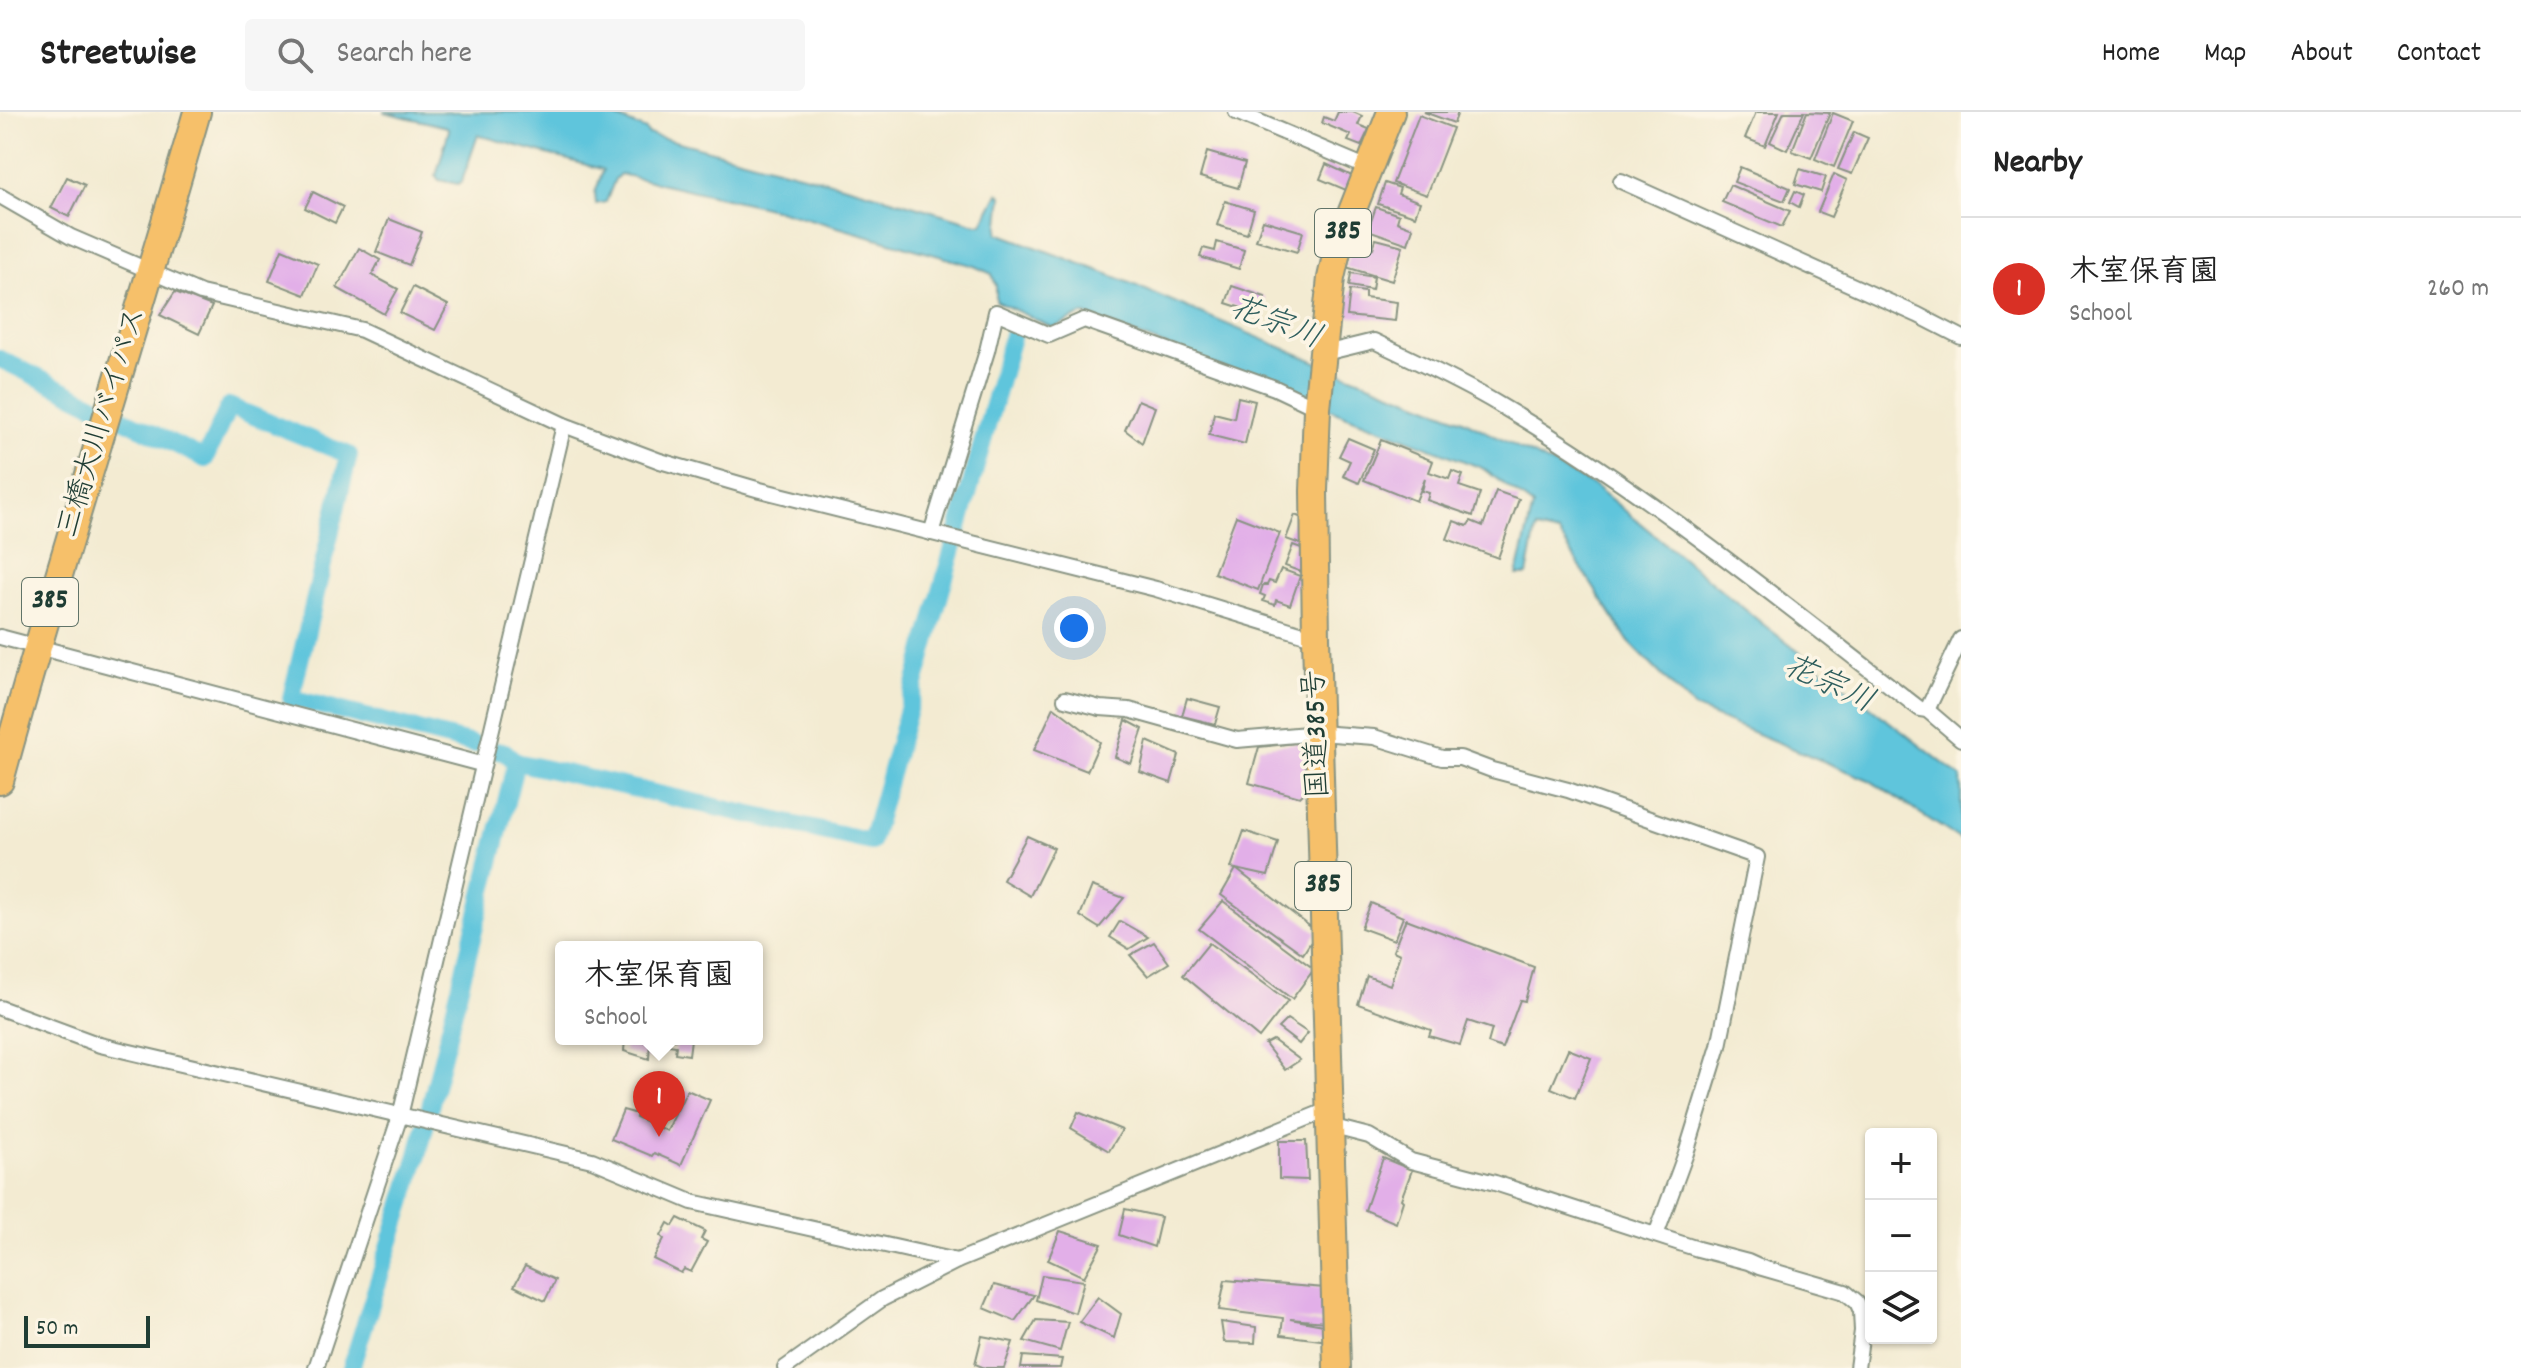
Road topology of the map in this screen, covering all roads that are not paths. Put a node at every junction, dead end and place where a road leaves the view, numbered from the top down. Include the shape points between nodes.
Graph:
1 (197, 112) edge
2 (1236, 112) edge
3 (1391, 112) edge
4 (1368, 168) junction
5 (1621, 181) dead end
6 (0, 196) edge
7 (151, 271) junction
8 (1961, 337) edge
9 (1324, 357) junction
10 (1317, 406) junction
11 (564, 425) junction
12 (935, 535) junction
13 (0, 637) edge
14 (1316, 638) junction
15 (1961, 639) edge
16 (37, 647) junction
17 (1065, 699) dead end
18 (1927, 710) junction
19 (1319, 733) junction
20 (1961, 739) edge
21 (481, 764) junction
22 (0, 781) edge
23 (0, 1008) edge
24 (400, 1116) junction
25 (1330, 1117) junction
26 (1656, 1235) junction
27 (957, 1261) junction
28 (316, 1368) edge
29 (785, 1368) edge
30 (1337, 1368) edge
31 (1857, 1368) edge

1 - 7 highway, 三橋大川バイパス / 385
2 - 4 street
3 - 4 highway, 国道385号 / 385
4 - 9 highway, 国道385号 / 385 via 1338,247
5 - 8 street
6 - 7 street via 71,237
7 - 11 street via 201,293 362,330
7 - 16 highway, 三橋大川バイパス / 385
9 - 10 highway, 国道385号 / 385
9 - 18 street via 1374,341 1495,402 1613,477
10 - 12 street via 1084,320 1049,335 996,312
10 - 14 highway, 国道385号 / 385
11 - 12 street via 660,461
11 - 21 street
12 - 14 street via 1156,589
13 - 16 street
14 - 19 highway, 国道385号 / 385
15 - 18 street
16 - 21 street
16 - 22 highway, 三橋大川バイパス / 385
17 - 19 street via 1129,710 1237,740
18 - 20 street
19 - 25 highway, 国道385号 / 385
19 - 26 street via 1374,737 1442,758 1460,758 1757,857 1719,1046
21 - 24 street
23 - 24 street via 100,1045
24 - 27 street via 592,1160 692,1202
24 - 28 street
25 - 26 street via 1411,1161
25 - 27 street
25 - 30 highway, 国道385号 / 385
26 - 31 street via 1845,1292 1861,1311
27 - 29 street via 882,1299

